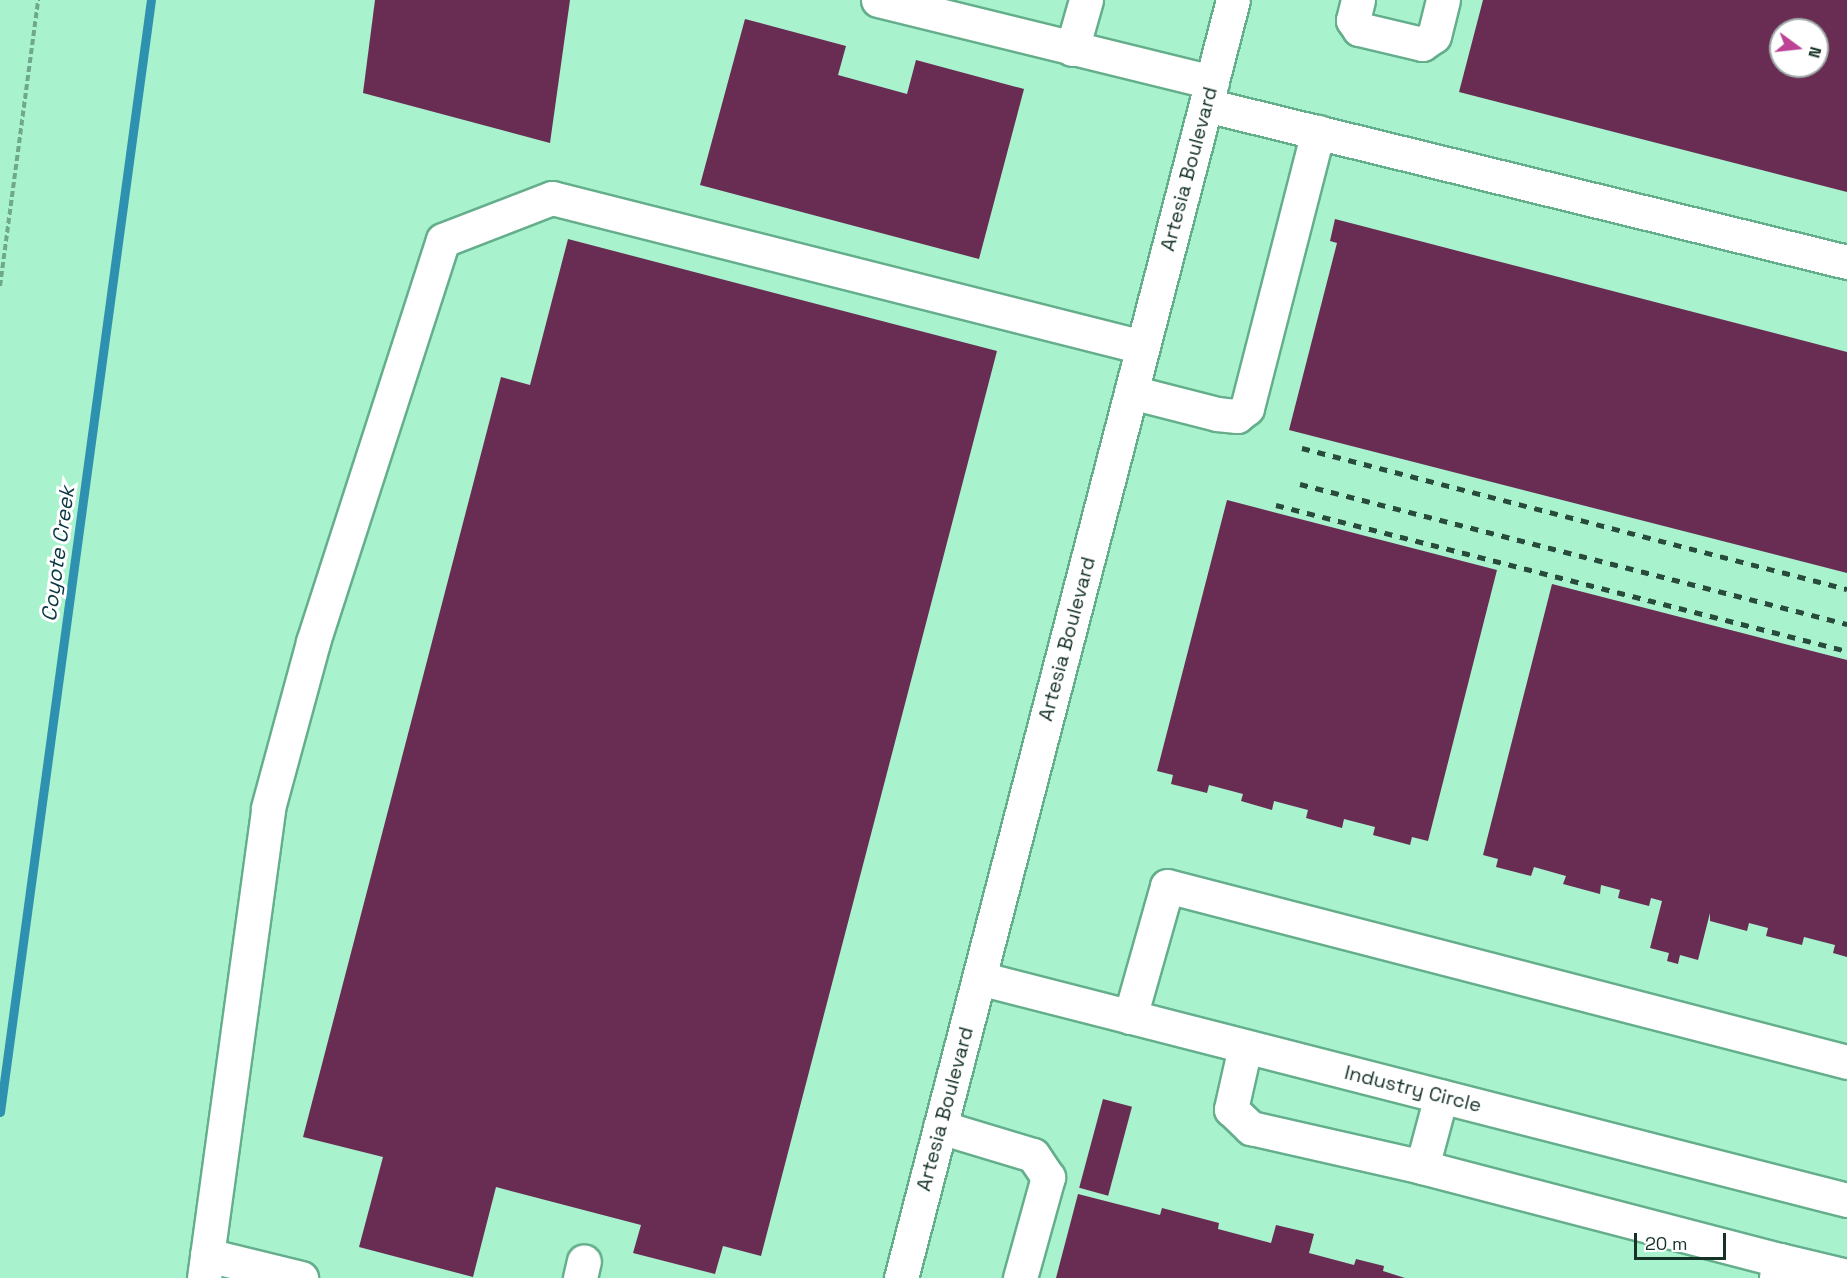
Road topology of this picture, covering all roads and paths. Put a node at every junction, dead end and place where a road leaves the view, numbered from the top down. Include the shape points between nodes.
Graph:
1 (38, 0) edge
2 (878, 0) edge
3 (1086, 0) edge
4 (1233, 0) edge
5 (1358, 0) edge
6 (1443, 0) edge
7 (1072, 49) junction
8 (1209, 93) junction
9 (1318, 132) junction
10 (1847, 262) edge
11 (0, 286) edge
12 (1143, 347) junction
13 (1131, 392) junction
14 (979, 978) junction
15 (1130, 1017) junction
16 (1245, 1047) junction
17 (1847, 1062) edge
18 (1441, 1095) junction
19 (940, 1126) junction
20 (1422, 1167) junction
21 (1847, 1200) edge
22 (205, 1267) edge
23 (1778, 1269) edge
24 (1847, 1276) edge
25 (301, 1278) edge
26 (901, 1278) edge
27 (1020, 1278) edge

1 - 11 path
2 - 7 main road
3 - 7 main road
4 - 8 main road, Artesia Boulevard
5 - 6 main road via 1353,20 1359,29 1422,44 1434,36
7 - 8 main road
8 - 9 main road
8 - 12 main road, Artesia Boulevard
9 - 10 main road
9 - 13 main road via 1247,408 1237,416 1217,414
12 - 13 main road, Artesia Boulevard
12 - 22 main road via 552,198 443,240 313,642 268,808
13 - 14 main road, Artesia Boulevard
14 - 15 main road, Industry Circle
14 - 19 main road, Artesia Boulevard
15 - 16 main road, Industry Circle
15 - 17 main road via 1167,886
16 - 18 main road, Industry Circle
16 - 20 main road via 1231,1109 1251,1128
18 - 20 main road
18 - 21 main road, Industry Circle
19 - 26 main road, Artesia Boulevard
19 - 27 main road via 1034,1155 1048,1177
20 - 23 main road
22 - 25 main road
23 - 24 main road

